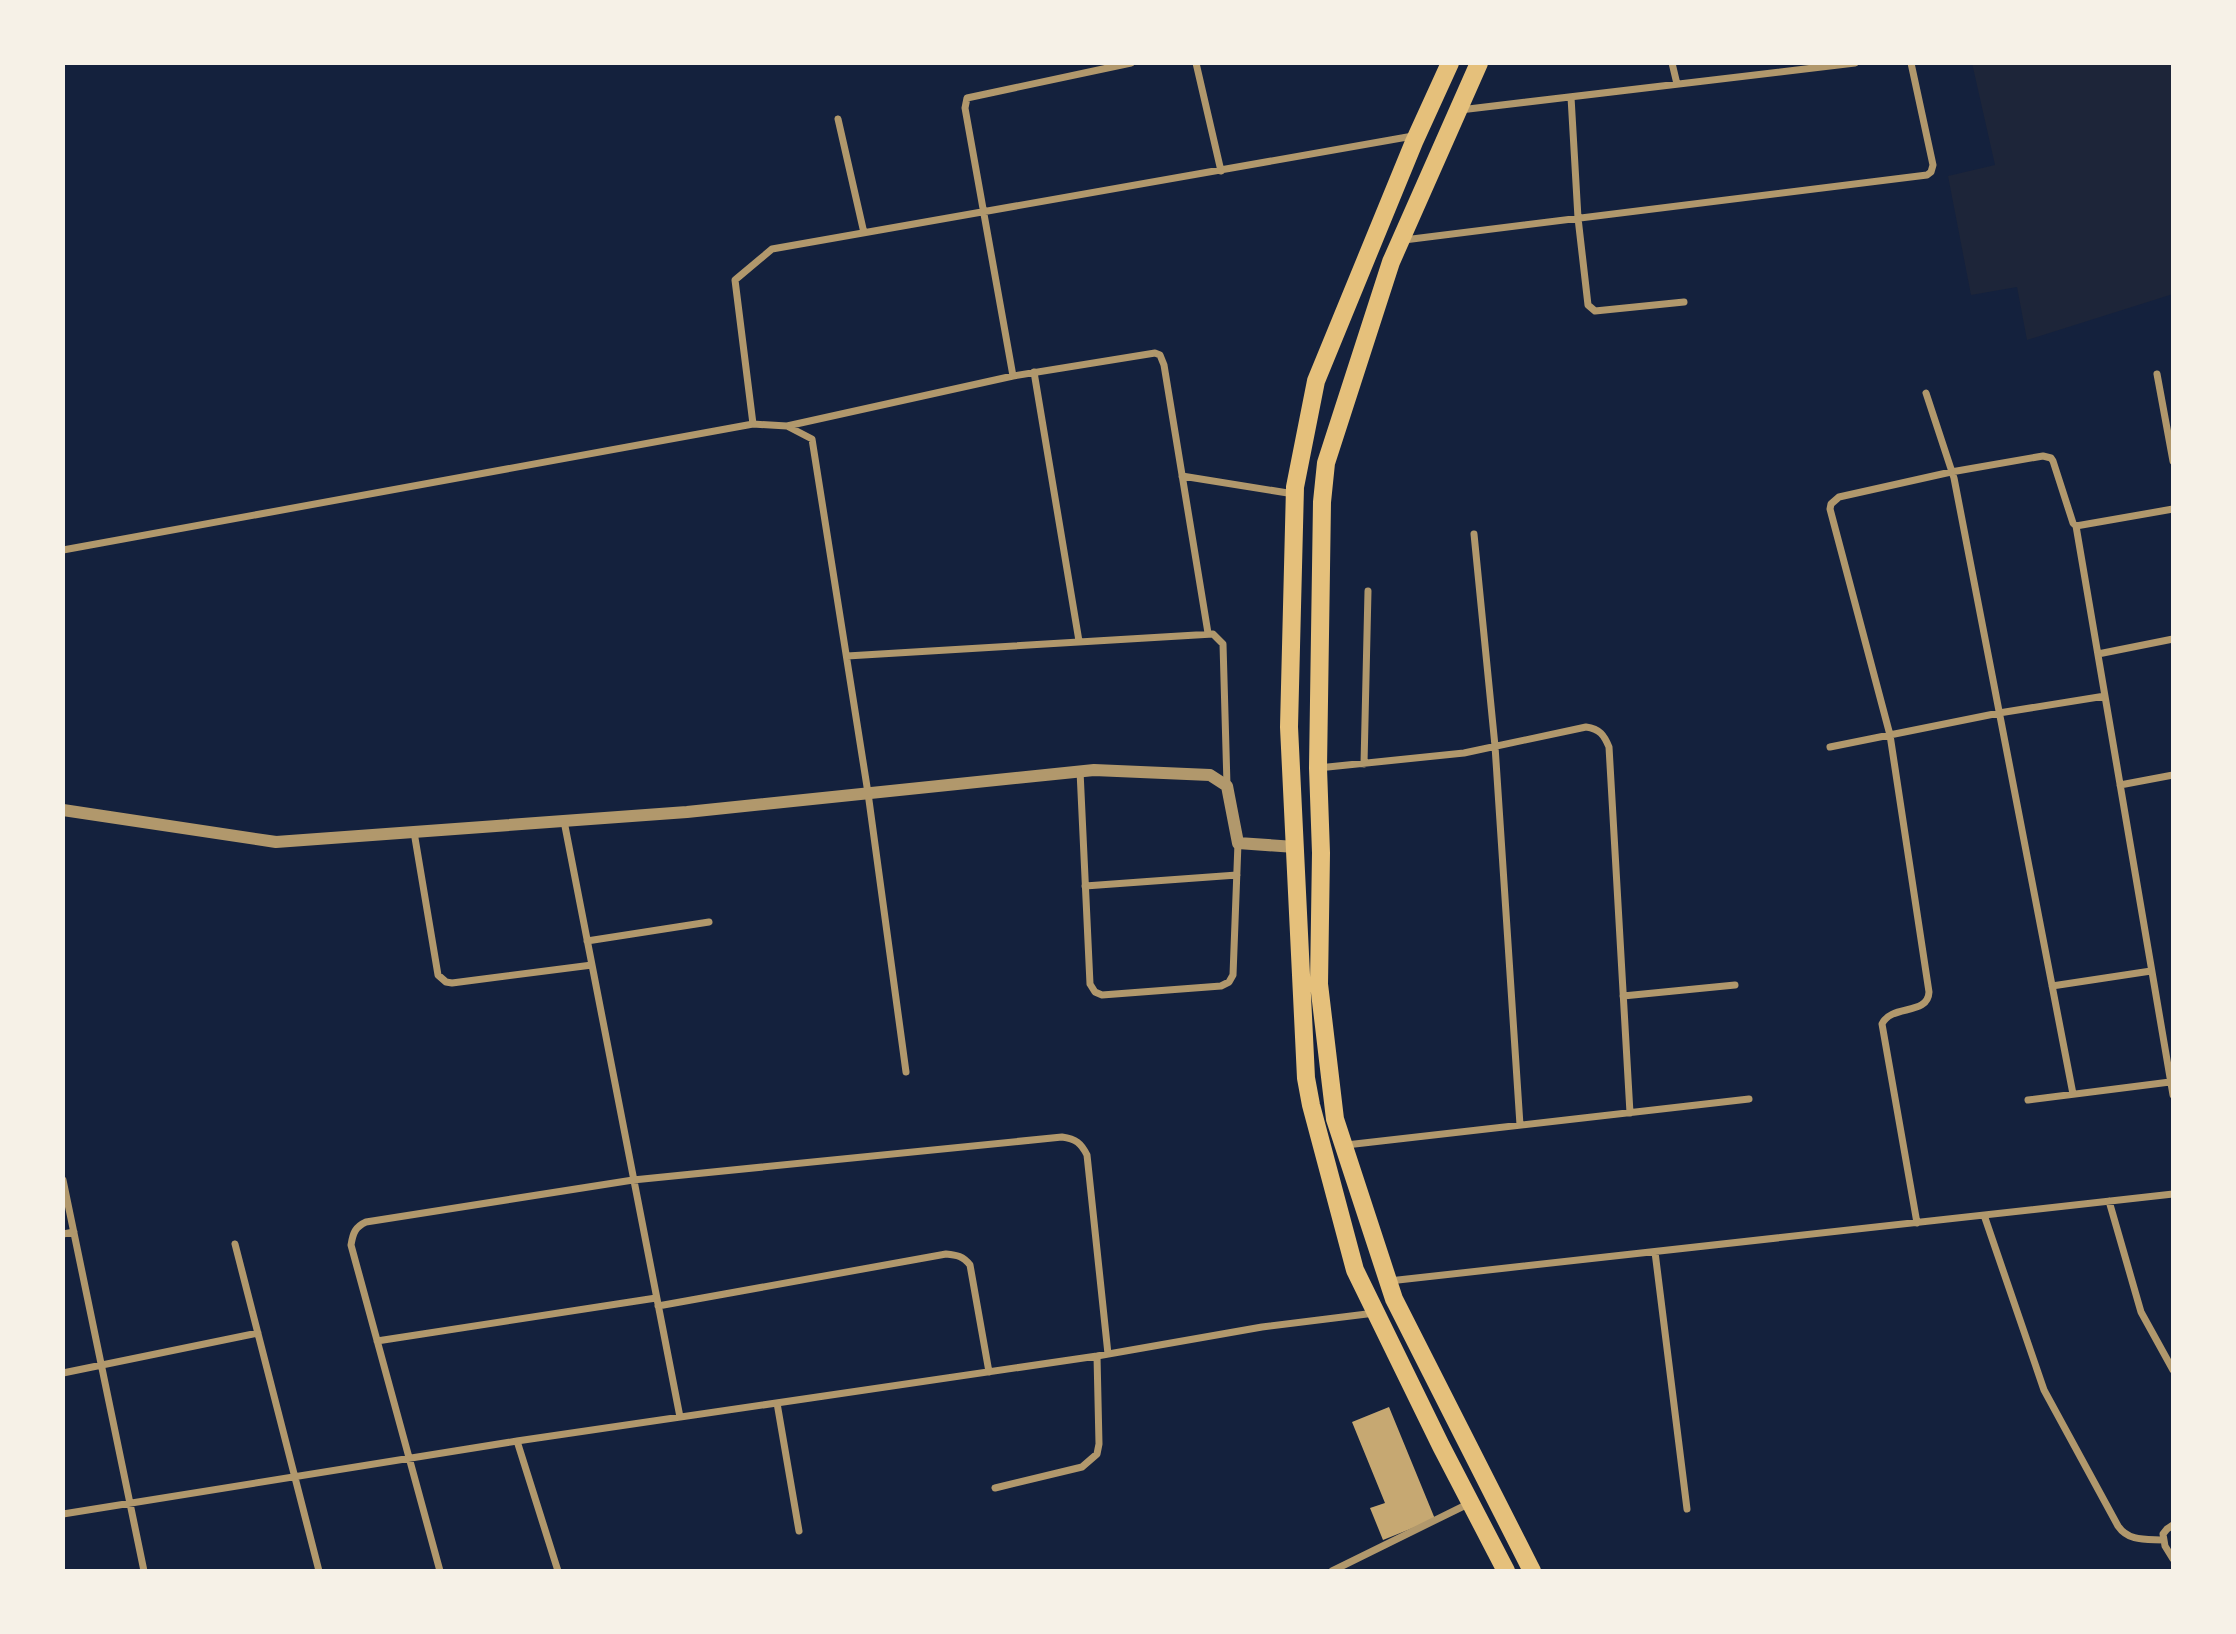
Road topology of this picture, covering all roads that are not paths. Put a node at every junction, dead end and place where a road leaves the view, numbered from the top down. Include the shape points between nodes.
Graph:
1 (1083, 63) edge
2 (1131, 63) edge
3 (1196, 63) edge
4 (1450, 63) edge
5 (1479, 63) edge
6 (1672, 63) edge
7 (1855, 63) edge
8 (1911, 63) edge
9 (1792, 67) edge
10 (1085, 72) junction
11 (1677, 84) junction
12 (1571, 97) junction
13 (1457, 111) junction
14 (838, 119) dead end
15 (1417, 135) junction
16 (1404, 167) junction
17 (1432, 168) junction
18 (1221, 171) junction
19 (984, 212) junction
20 (1577, 218) junction
21 (864, 233) junction
22 (1401, 240) junction
23 (1685, 302) dead end
24 (1034, 372) junction
25 (2157, 374) dead end
26 (1013, 376) junction
27 (1926, 393) dead end
28 (752, 424) junction
29 (787, 426) junction
30 (2173, 461) edge
31 (1951, 472) junction
32 (1182, 476) junction
33 (1294, 494) junction
34 (2173, 509) edge
35 (2077, 526) junction
36 (1474, 534) dead end
37 (63, 550) edge
38 (1368, 591) dead end
39 (1208, 633) junction
40 (2173, 639) edge
41 (1079, 641) junction
42 (2098, 654) junction
43 (847, 656) junction
44 (2105, 696) junction
45 (1999, 713) junction
46 (1890, 735) junction
47 (1495, 746) junction
48 (1830, 747) dead end
49 (1364, 764) junction
50 (1318, 768) junction
51 (1080, 771) junction
52 (2173, 775) edge
53 (2120, 785) junction
54 (1227, 786) junction
55 (868, 793) junction
56 (63, 810) edge
57 (564, 821) junction
58 (414, 832) junction
59 (1238, 843) junction
60 (1295, 847) junction
61 (1237, 875) junction
62 (1085, 886) junction
63 (709, 922) dead end
64 (587, 941) junction
65 (592, 965) junction
66 (2151, 971) junction
67 (1735, 985) dead end
68 (2052, 986) junction
69 (1623, 996) junction
70 (906, 1072) dead end
71 (2170, 1082) junction
72 (2073, 1094) junction
73 (2173, 1095) edge
74 (1749, 1099) dead end
75 (2028, 1100) dead end
76 (1630, 1112) junction
77 (1520, 1125) junction
78 (1344, 1146) junction
79 (63, 1180) edge
80 (634, 1180) junction
81 (2173, 1194) edge
82 (2109, 1201) junction
83 (1984, 1215) junction
84 (1917, 1223) junction
85 (74, 1232) junction
86 (63, 1234) edge
87 (236, 1244) dead end
88 (1655, 1252) junction
89 (1388, 1281) junction
90 (657, 1302) junction
91 (1376, 1313) junction
92 (258, 1333) junction
93 (377, 1341) junction
94 (1108, 1354) junction
95 (1097, 1356) junction
96 (101, 1366) junction
97 (2173, 1370) edge
98 (989, 1372) junction
99 (63, 1373) edge
100 (777, 1403) junction
101 (680, 1417) junction
102 (517, 1441) junction
103 (409, 1459) junction
104 (295, 1477) junction
105 (995, 1488) dead end
106 (129, 1503) junction
107 (1471, 1503) junction
108 (1687, 1509) dead end
109 (63, 1514) edge
110 (2173, 1525) edge
111 (799, 1531) dead end
112 (2164, 1540) junction
113 (2173, 1559) edge
114 (144, 1571) edge
115 (319, 1571) edge
116 (440, 1571) edge
117 (558, 1571) edge
118 (1332, 1571) edge
119 (1506, 1571) edge
120 (1532, 1571) edge

1 - 10 street
2 - 10 street
3 - 18 street
4 - 15 main road
5 - 13 main road
6 - 11 street
7 - 9 street
8 - 20 street via 1933,165 1927,175
9 - 11 street
10 - 19 street via 967,98
11 - 12 street
12 - 13 street
12 - 20 street
13 - 17 main road
14 - 21 street
15 - 16 main road
15 - 18 street
16 - 17 main road
16 - 33 main road via 1316,381
17 - 22 main road
18 - 19 street
19 - 21 street
19 - 26 street
20 - 22 street
20 - 23 street via 1591,309
21 - 28 street via 772,249 735,280
22 - 50 main road via 1326,463
24 - 26 street
24 - 32 street via 1160,355
24 - 41 street
25 - 30 street
26 - 29 street
27 - 31 street
28 - 29 street
28 - 37 street
29 - 43 street via 812,439
31 - 35 street via 2051,458
31 - 45 street
31 - 46 street via 1839,497 1831,504
32 - 33 street
32 - 39 street
33 - 60 main road via 1289,727
34 - 35 street
35 - 42 street
36 - 47 street
38 - 49 street
39 - 41 street
39 - 54 street via 1223,644
40 - 42 street
41 - 43 street
42 - 44 street
43 - 55 street
44 - 45 street
44 - 53 street
45 - 46 street
45 - 68 street
46 - 48 street
46 - 84 street via 1930,997 1924,1004 1888,1015 1882,1024
47 - 49 street
47 - 69 street via 1586,727 1605,736
47 - 77 street
49 - 50 street
50 - 78 main road via 1320,984 1335,1119
51 - 54 street via 1210,775
51 - 55 street
51 - 62 street
52 - 53 street
53 - 66 street
54 - 59 street
55 - 57 street
55 - 70 street
56 - 58 street via 276,842
57 - 58 street
57 - 64 street
58 - 65 street via 442,979 452,983
59 - 60 street
59 - 61 street
60 - 91 main road via 1308,1090 1351,1259
61 - 62 street
61 - 62 street via 1229,982 1102,995 1090,984
63 - 64 street
64 - 65 street
65 - 80 street
66 - 68 street
66 - 71 street
67 - 69 street
68 - 72 street
69 - 76 street
71 - 72 street
71 - 73 street
72 - 75 street
74 - 76 street
76 - 77 street
77 - 78 street
78 - 89 main road
79 - 85 street
80 - 90 street
80 - 93 street via 359,1225 351,1245
80 - 94 street via 1072,1139 1087,1155
81 - 82 street
82 - 83 street
82 - 97 street via 2141,1312
83 - 84 street
83 - 112 street via 2045,1390 2118,1526 2133,1538
84 - 88 street
85 - 86 street
85 - 96 street
87 - 92 street
88 - 89 street
88 - 108 street
89 - 120 main road
90 - 93 street
90 - 98 street via 956,1255 970,1265
90 - 101 street
91 - 94 street
91 - 107 main road
92 - 96 street
92 - 104 street
93 - 103 street
94 - 95 street
95 - 98 street
95 - 105 street via 1097,1454 1082,1467
96 - 99 street
96 - 106 street
98 - 100 street
100 - 101 street
100 - 111 street
101 - 102 street
102 - 103 street
102 - 117 street
103 - 104 street
103 - 116 street
104 - 106 street
104 - 115 street
106 - 109 street
106 - 114 street
107 - 118 street
107 - 119 main road
110 - 112 street via 2163,1534
112 - 113 street

